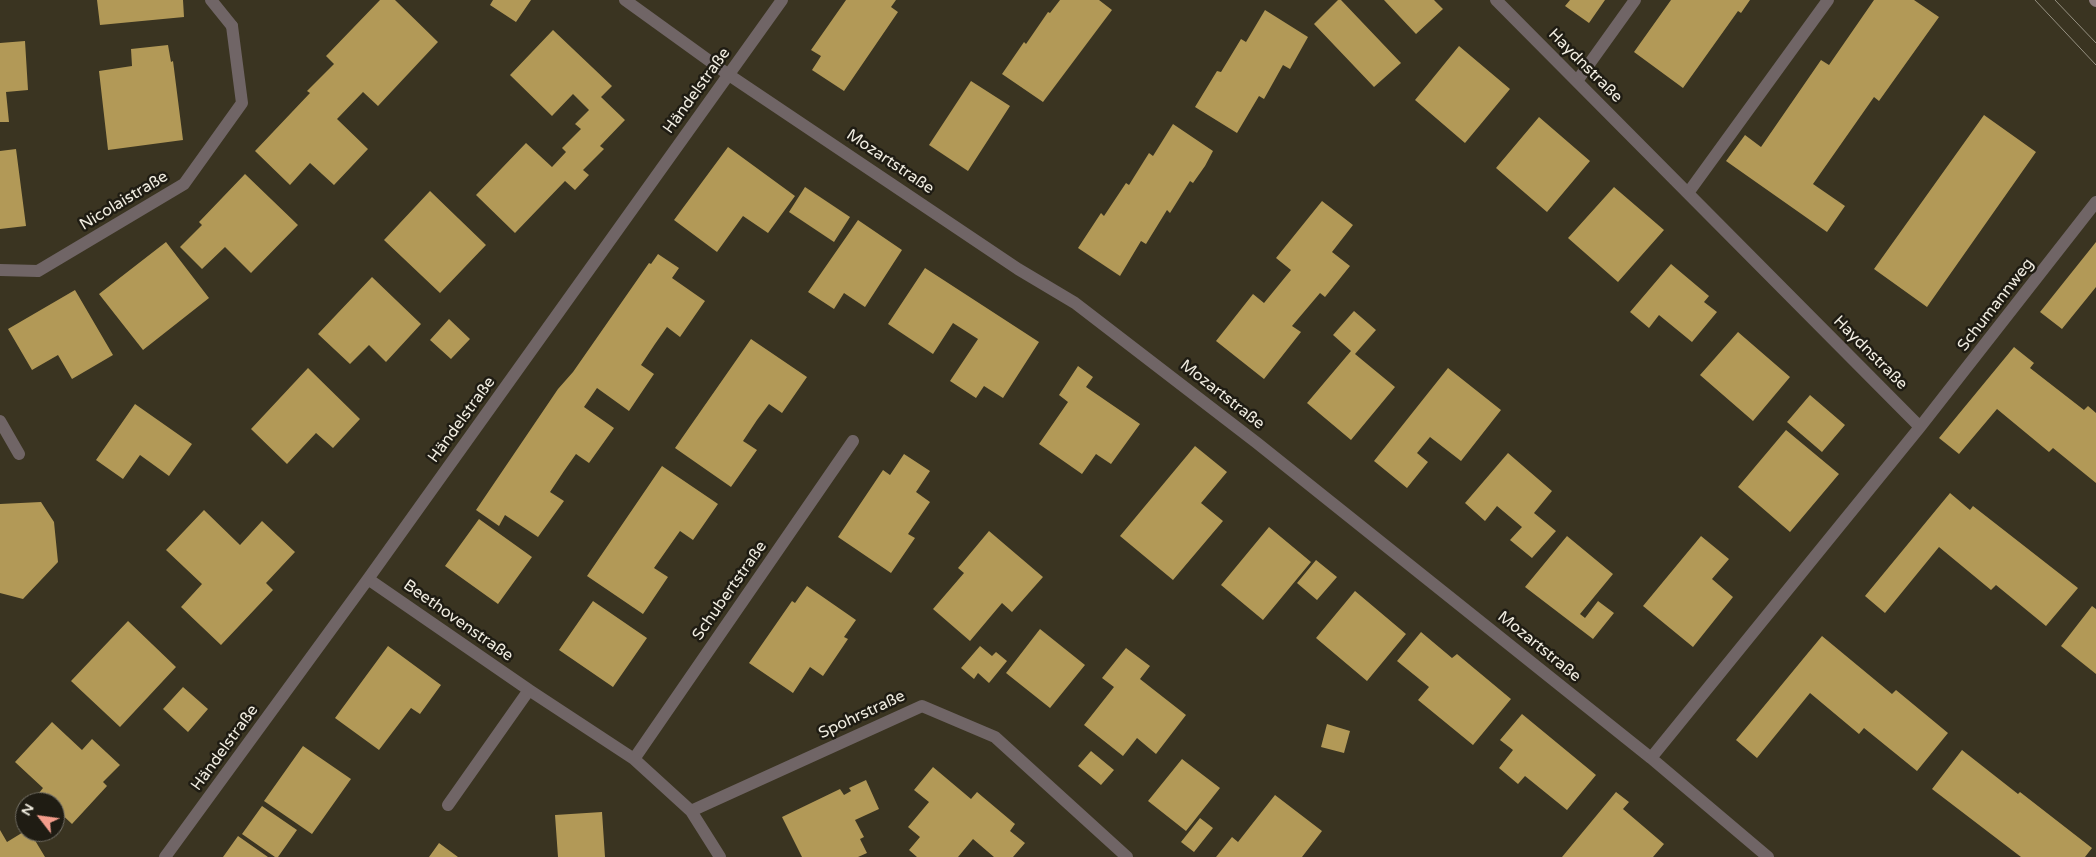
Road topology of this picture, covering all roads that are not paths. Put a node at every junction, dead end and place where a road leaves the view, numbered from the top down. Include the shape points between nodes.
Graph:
1 (211, 0) edge
2 (626, 0) edge
3 (782, 0) edge
4 (1496, 0) edge
5 (1635, 0) edge
6 (1828, 0) edge
7 (729, 75) junction
8 (1577, 81) junction
9 (1688, 193) junction
10 (2096, 202) edge
11 (0, 270) edge
12 (0, 421) edge
13 (1920, 427) junction
14 (853, 441) dead end
15 (20, 454) dead end
16 (368, 579) junction
17 (529, 690) junction
18 (1651, 758) junction
19 (634, 759) junction
20 (448, 805) dead end
21 (691, 811) junction
22 (165, 857) edge
23 (720, 857) edge
24 (1127, 857) edge
25 (1768, 857) edge

1 - 11 street, Nicolaistraße via 232,26 242,103 184,184 38,271
2 - 7 street, Mozartstraße
3 - 7 street, Händelstraße
4 - 8 street, Haydnstraße
5 - 8 street
6 - 9 street
7 - 16 street, Händelstraße
7 - 18 street, Mozartstraße via 1018,269 1075,303 1257,443
8 - 9 street, Haydnstraße
9 - 13 street, Haydnstraße
10 - 13 street, Schumannweg
12 - 15 street
13 - 18 street
14 - 19 street, Schubertstraße
16 - 17 street, Beethovenstraße
16 - 22 street, Händelstraße
17 - 19 street, Beethovenstraße
17 - 20 street
18 - 25 street, Mozartstraße
19 - 21 street, Beethovenstraße
21 - 23 street, Beethovenstraße
21 - 24 street, Spohrstraße via 922,706 995,738

